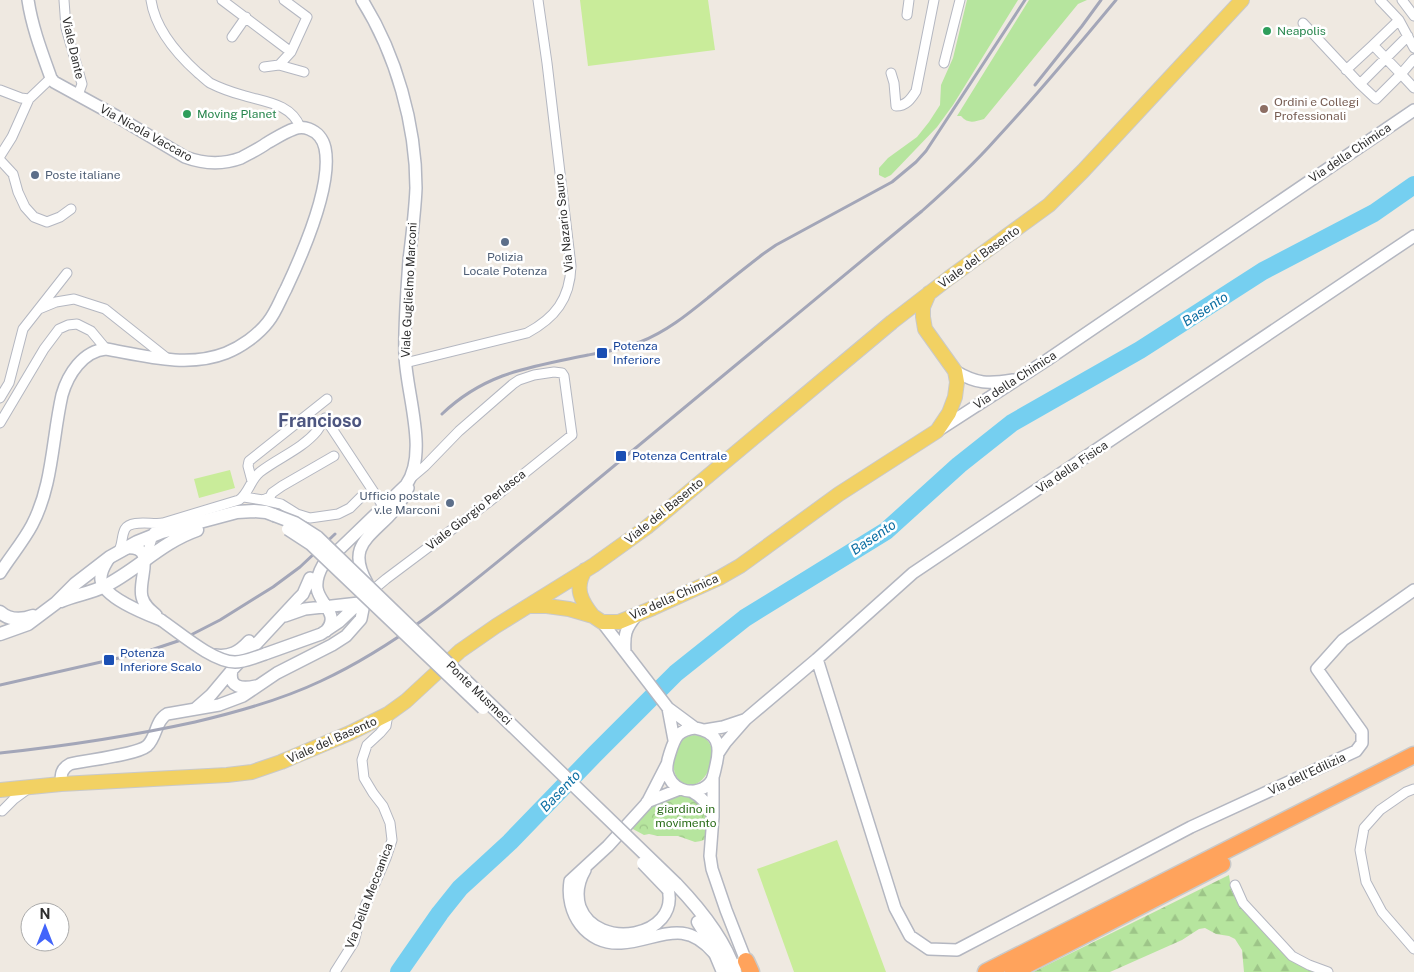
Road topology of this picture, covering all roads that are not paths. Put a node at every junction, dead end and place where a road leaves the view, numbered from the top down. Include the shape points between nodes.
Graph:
1 (28, 0) edge
2 (64, 0) edge
3 (151, 0) edge
4 (222, 0) edge
5 (284, 0) edge
6 (362, 0) edge
7 (538, 0) edge
8 (909, 0) edge
9 (934, 0) edge
10 (960, 0) edge
11 (1242, 0) edge
12 (1380, 0) edge
13 (1402, 0) edge
14 (907, 15) dead end
15 (1414, 16) edge
16 (246, 17) junction
17 (1399, 20) junction
18 (1303, 23) dead end
19 (1408, 36) junction
20 (232, 37) dead end
21 (1373, 45) junction
22 (1414, 48) edge
23 (291, 52) junction
24 (1387, 58) junction
25 (1414, 59) edge
26 (944, 63) dead end
27 (279, 65) junction
28 (264, 67) dead end
29 (1346, 70) junction
30 (304, 72) dead end
31 (891, 73) dead end
32 (1401, 74) junction
33 (51, 78) junction
34 (1360, 84) junction
35 (1414, 88) edge
36 (0, 90) edge
37 (78, 95) junction
38 (29, 99) junction
39 (1414, 110) edge
40 (300, 127) junction
41 (0, 158) edge
42 (71, 209) dead end
43 (1414, 236) edge
44 (67, 273) dead end
45 (929, 293) junction
46 (39, 309) junction
47 (892, 322) junction
48 (925, 329) junction
49 (106, 349) junction
50 (170, 360) junction
51 (405, 363) junction
52 (955, 371) junction
53 (1017, 380) junction
54 (0, 398) edge
55 (327, 399) dead end
56 (0, 423) edge
57 (937, 431) junction
58 (334, 456) dead end
59 (412, 477) junction
60 (252, 481) junction
61 (244, 497) junction
62 (361, 497) dead end
63 (263, 500) junction
64 (383, 506) junction
65 (273, 518) junction
66 (163, 523) junction
67 (153, 535) junction
68 (118, 552) junction
69 (145, 561) junction
70 (323, 564) junction
71 (585, 570) junction
72 (1, 571) edge
73 (310, 578) junction
74 (374, 585) junction
75 (104, 587) junction
76 (1414, 590) edge
77 (320, 596) junction
78 (56, 603) junction
79 (359, 603) junction
80 (340, 605) junction
81 (527, 606) junction
82 (327, 607) junction
83 (310, 609) junction
84 (0, 612) edge
85 (43, 613) junction
86 (636, 616) junction
87 (598, 619) junction
88 (161, 620) junction
89 (279, 620) junction
90 (327, 630) junction
91 (0, 634) edge
92 (208, 652) junction
93 (625, 654) junction
94 (816, 659) junction
95 (232, 670) junction
96 (256, 686) junction
97 (195, 708) junction
98 (668, 708) junction
99 (388, 714) junction
100 (746, 719) junction
101 (700, 729) junction
102 (674, 740) junction
103 (720, 752) junction
104 (1414, 755) edge
105 (666, 764) junction
106 (1414, 766) edge
107 (713, 778) junction
108 (61, 784) junction
109 (32, 786) junction
110 (1414, 789) edge
111 (0, 790) edge
112 (685, 790) junction
113 (0, 796) edge
114 (647, 803) junction
115 (1, 813) edge
116 (713, 817) junction
117 (589, 864) junction
118 (1235, 884) dead end
119 (672, 886) junction
120 (1414, 950) edge
121 (734, 967) edge
122 (335, 972) edge
123 (986, 972) edge
124 (1013, 972) edge
125 (1328, 972) edge

1 - 33 street
2 - 37 street, Viale Dante via 66,28 82,84
3 - 40 street via 155,17 174,47 208,82 282,107 295,117
4 - 16 street
5 - 23 street via 307,17
6 - 51 street, Viale Guglielmo Marconi via 373,17 399,84 414,158 415,204
7 - 51 street, Via Nazario Sauro via 571,266 562,304 527,333
8 - 14 street
9 - 31 street via 916,91 903,105 896,106
10 - 26 street
11 - 45 main road, Viale del Basento via 1049,205
12 - 17 street
13 - 15 street
16 - 20 street
16 - 23 street
17 - 19 street
17 - 21 street
18 - 29 street
19 - 22 street
19 - 24 street
21 - 24 street
21 - 29 street
23 - 27 street
24 - 32 street
24 - 34 street
25 - 32 street
27 - 28 street
27 - 30 street
29 - 34 street
32 - 34 street via 1376,99
32 - 35 street
33 - 37 street, Via Nicola Vaccaro
33 - 38 street
36 - 38 street
37 - 40 street, Via Nicola Vaccaro via 185,157 202,162 220,163 241,158
38 - 41 street
39 - 53 street, Via della Chimica
40 - 50 street via 316,132 323,142 325,180 314,222 277,307 264,327 228,352 202,360
41 - 42 street via 13,174 21,200 34,217 47,222
43 - 94 street, Via della Fisica via 913,573
44 - 46 street
45 - 47 main road, Viale del Basento
45 - 48 main road via 923,307
46 - 50 street via 74,299 105,309
46 - 54 street via 23,329 10,382
47 - 48 main road via 914,322
47 - 71 main road, Viale del Basento via 647,527
48 - 52 main road
49 - 50 street
49 - 56 street via 91,331 77,324 59,329
49 - 72 street via 97,350 82,360 64,387 45,492 33,524
51 - 59 street, Viale Guglielmo Marconi via 416,434
52 - 53 street via 982,382
52 - 57 main road via 955,398
53 - 57 street, Via della Chimica
55 - 60 street via 249,461
57 - 86 main road, Via della Chimica via 839,494 740,566
58 - 63 street
59 - 64 street
59 - 74 street, Viale Guglielmo Marconi via 402,500 361,547 360,567
59 - 74 street, Viale Giorgio Perlasca via 459,430 513,384 534,375 562,373 572,435
60 - 61 street
60 - 64 street via 316,432 325,418
61 - 63 street
61 - 66 street
62 - 63 street via 338,514 310,518 281,504
64 - 70 street
65 - 67 main road via 266,512 237,512
65 - 69 main road via 242,518 204,528 170,542
65 - 74 main road, Ponte Musmeci, bridge via 295,523 317,537
65 - 119 main road, Ponte Musmeci, bridge via 312,544
66 - 67 street
66 - 68 street via 129,525
67 - 68 main road
67 - 69 street
68 - 69 street via 139,549
68 - 75 street via 102,570
68 - 78 main road via 75,584
69 - 75 main road
69 - 88 street via 142,598
70 - 73 street
70 - 77 street via 317,580
71 - 81 main road, Viale del Basento
71 - 87 main road via 580,578 580,595
73 - 89 street via 302,594
73 - 92 street, bridge via 238,652 225,656
74 - 79 street
74 - 119 main road, Ponte Musmeci, bridge
75 - 78 main road
75 - 88 street via 134,608
76 - 94 street, Via dell'Edilizia via 1343,640 1317,669 1362,732 1362,742 1356,751 1190,827 958,950 929,949 910,936 895,908
77 - 80 street via 330,604
77 - 82 street
78 - 85 main road
79 - 80 street
79 - 90 street
79 - 96 street via 363,609 361,619 346,636
80 - 82 street
81 - 87 main road via 569,609
81 - 99 main road, Viale del Basento via 460,651
82 - 83 street
82 - 90 street via 331,624
83 - 89 street via 296,611
83 - 90 street via 324,615 328,622
84 - 85 main road via 13,619 26,619
85 - 91 main road via 20,628
86 - 87 main road, Via della Chimica via 618,622
86 - 93 street via 627,627
87 - 93 street
88 - 92 street, bridge
89 - 95 street
90 - 92 street, bridge via 242,662 224,660
93 - 98 street
94 - 100 street, Via della Fisica
95 - 96 street via 230,678 237,686
95 - 97 street
96 - 97 street via 243,696 219,705
97 - 108 street via 164,716 149,743 139,751 70,764 61,772
98 - 101 street
98 - 102 street
99 - 108 main road, Viale del Basento via 350,734 252,772
99 - 122 street, Via Della Meccanica via 386,726 367,745 362,760 364,778 383,806 392,840 360,918 354,942
100 - 101 street via 723,727
100 - 103 street
101 - 102 street via 685,730
101 - 103 street via 717,742
102 - 105 street
103 - 107 street
104 - 123 highway
105 - 112 street via 672,783
105 - 114 street
106 - 124 highway
107 - 112 street via 706,787 696,791
107 - 116 street
108 - 109 main road, Viale del Basento
109 - 111 main road, Viale del Basento
109 - 115 street via 14,798
110 - 120 street via 1374,816 1364,828 1360,850 1366,882 1382,912
112 - 114 street
112 - 116 street via 699,795
113 - 115 street
114 - 117 street
116 - 121 street via 710,856 726,910
117 - 119 street via 579,883 579,904 595,926 608,932 629,934 660,920 669,905
117 - 121 street via 570,881 569,889 570,905 576,920 586,931 614,943 667,933 689,935
118 - 125 street via 1243,903 1292,956
119 - 121 main road via 689,897 718,937

